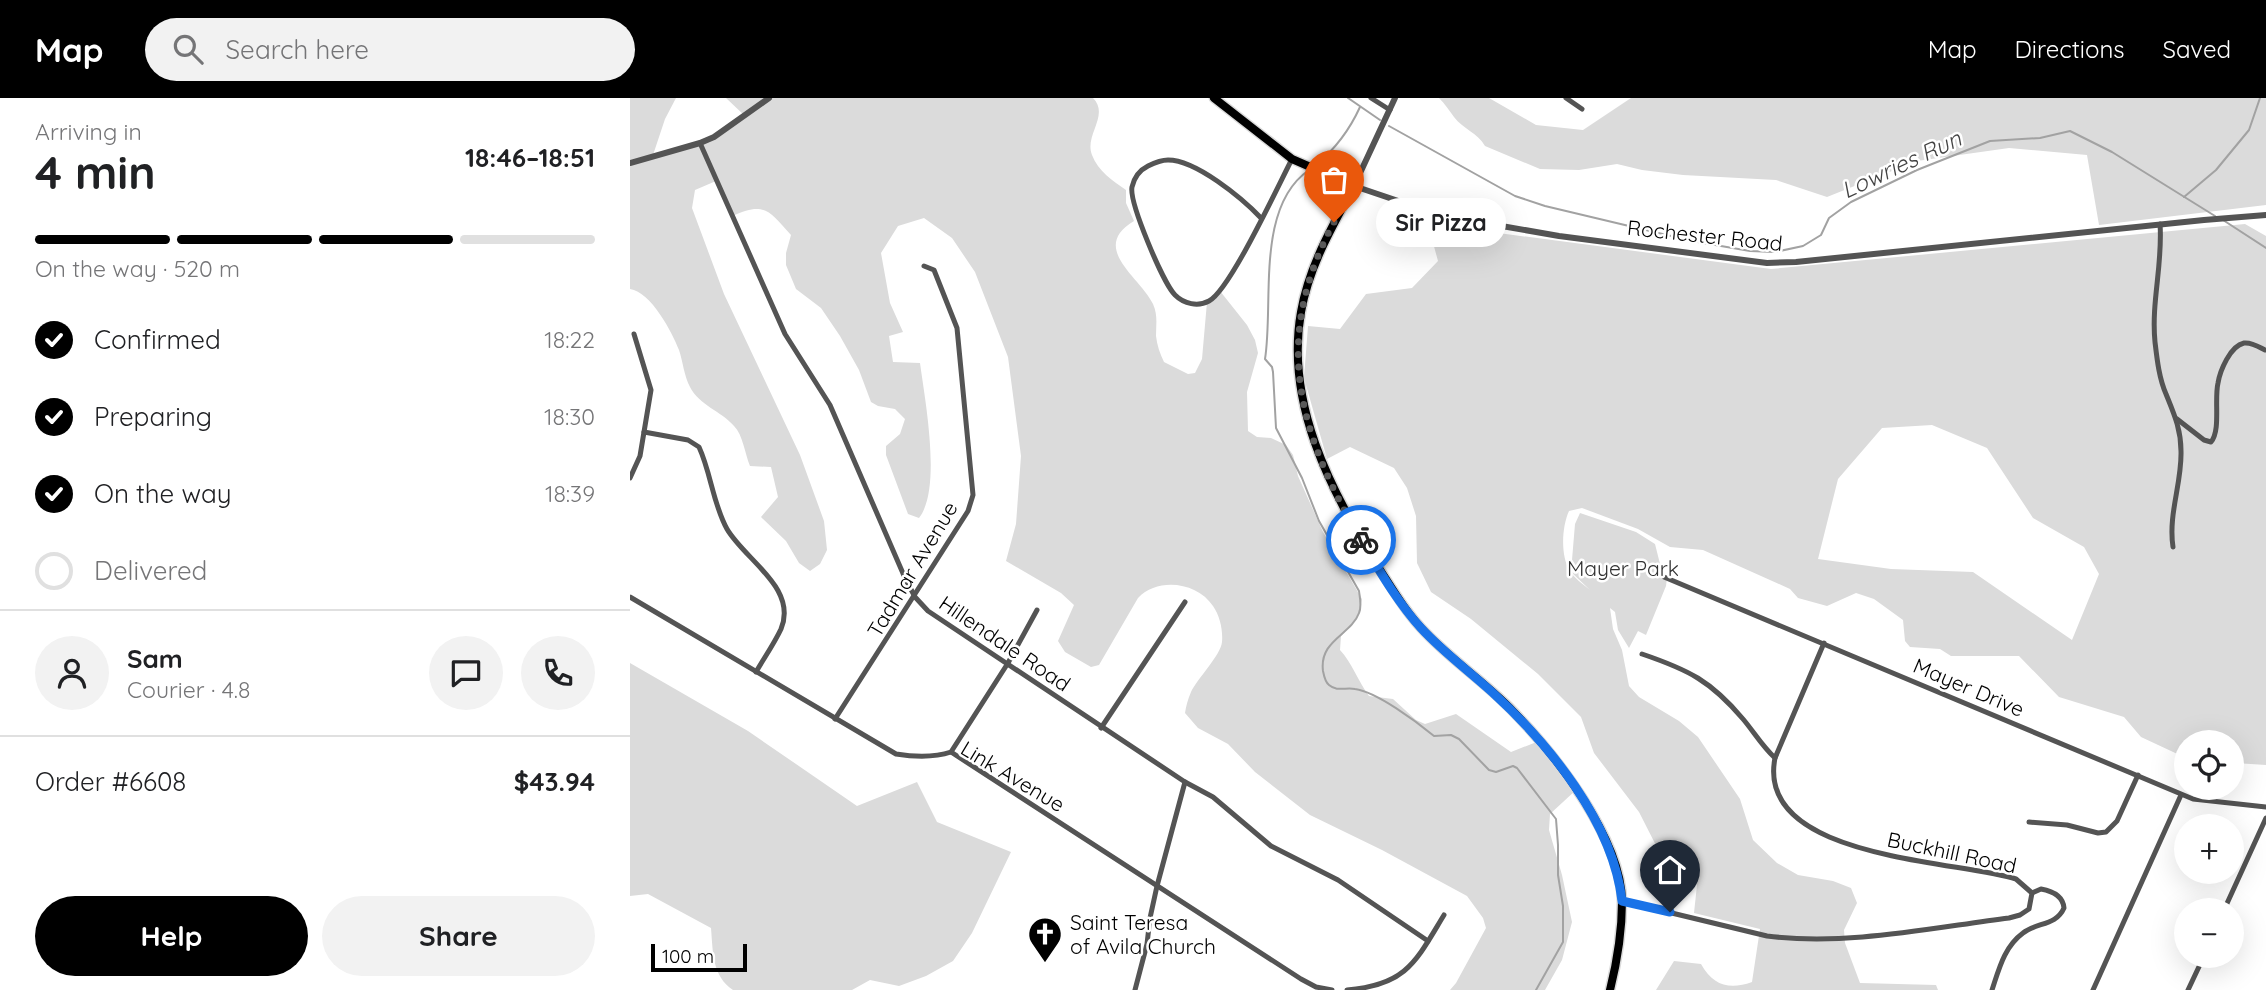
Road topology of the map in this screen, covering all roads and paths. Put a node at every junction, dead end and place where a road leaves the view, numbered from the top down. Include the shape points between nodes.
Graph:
1 (769, 98) edge
2 (1214, 98) edge
3 (1371, 98) edge
4 (1395, 98) edge
5 (1566, 98) edge
6 (1582, 109) dead end
7 (1390, 110) junction
8 (700, 144) junction
9 (1292, 159) junction
10 (630, 163) edge
11 (1354, 186) junction
12 (2266, 215) edge
13 (1261, 218) junction
14 (2160, 224) junction
15 (923, 266) dead end
16 (634, 334) dead end
17 (2265, 350) edge
18 (2177, 419) junction
19 (644, 432) junction
20 (630, 478) edge
21 (2173, 547) dead end
22 (1664, 577) dead end
23 (630, 597) edge
24 (915, 597) junction
25 (1185, 602) dead end
26 (1037, 610) dead end
27 (1824, 643) junction
28 (1642, 654) dead end
29 (1008, 663) junction
30 (756, 672) junction
31 (835, 719) junction
32 (1101, 728) junction
33 (951, 752) junction
34 (1775, 758) junction
35 (2138, 775) junction
36 (1185, 782) junction
37 (2174, 791) edge
38 (2179, 800) edge
39 (2201, 800) edge
40 (2266, 807) edge
41 (2266, 818) edge
42 (2029, 822) dead end
43 (1157, 886) junction
44 (2032, 893) junction
45 (2229, 898) edge
46 (1622, 901) junction
47 (1444, 915) dead end
48 (1428, 941) junction
49 (2198, 968) edge
50 (1135, 990) edge
51 (1332, 990) edge
52 (1347, 990) edge
53 (1610, 990) edge
54 (1992, 990) edge
55 (2093, 990) edge
56 (2188, 990) edge

1 - 8 street
2 - 9 main road, Rochester Road
3 - 7 street
4 - 7 street
5 - 6 street
7 - 11 street
8 - 10 street
8 - 24 street, Hillendale Road via 785,334 830,405
9 - 11 main road, Rochester Road
9 - 13 street
11 - 14 street, Rochester Road via 1473,221 1767,263
11 - 46 main road via 1315,262 1298,333 1299,379 1324,469 1348,517 1412,617 1509,708 1587,806 1614,863
12 - 14 street, Rochester Road
13 - 13 street via 1220,291 1208,302 1188,303 1170,288 1133,205 1132,186 1141,170 1160,160 1175,160 1198,169
14 - 18 street via 2154,336 2161,378
15 - 24 street, Tadmar Avenue via 934,270 957,328 973,495 968,511
16 - 19 street via 650,390
17 - 18 street via 2244,343 2229,356 2218,382 2216,437 2211,442
18 - 21 street via 2181,473
19 - 20 street
19 - 30 street via 688,440 699,447 727,528 781,598 784,619
22 - 27 street, Mayer Drive
23 - 30 street, Link Avenue
24 - 29 street, Hillendale Road via 928,611
24 - 31 street, Tadmar Avenue
25 - 32 street
26 - 29 street
27 - 34 street, Buckhill Road
27 - 35 street, Mayer Drive
28 - 34 street via 1706,682
29 - 32 street, Hillendale Road
29 - 33 street
30 - 31 street, Link Avenue
31 - 33 street, Link Avenue via 896,754 913,757
32 - 36 street, Hillendale Road
33 - 43 street, Link Avenue
34 - 44 street, Buckhill Road via 1773,778 1781,801 1811,830 1871,850 2009,877
35 - 37 street, Mayer Drive
35 - 42 street via 2117,821 2106,832
36 - 43 street
36 - 48 street, Hillendale Road via 1213,797 1271,846 1338,880
38 - 55 street
39 - 40 street, Mayer Drive
41 - 45 street
43 - 50 street
43 - 51 street, Link Avenue via 1301,979
44 - 46 street, Buckhill Road via 2029,909 2016,917 1813,939 1768,936
44 - 54 street via 2041,889 2055,893 2064,908 2057,918 2025,931 2011,944
46 - 53 main road
47 - 48 street
48 - 52 street via 1416,962 1402,974
49 - 56 street

